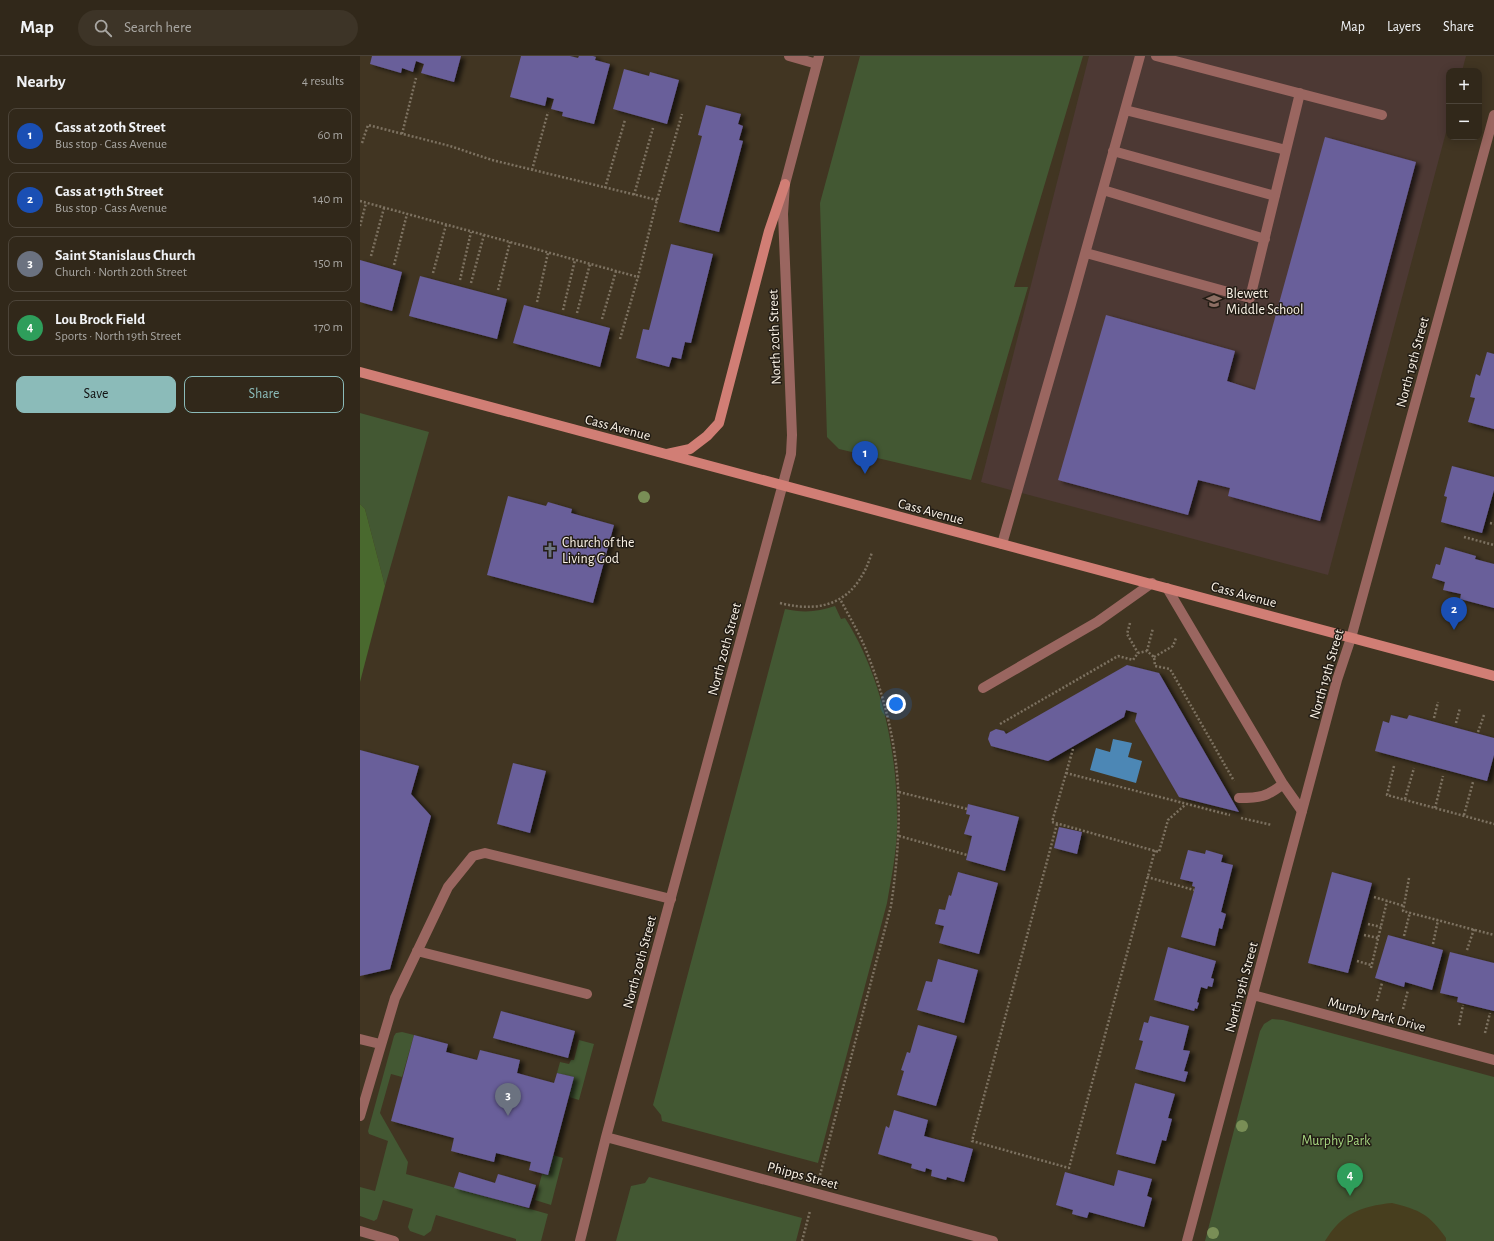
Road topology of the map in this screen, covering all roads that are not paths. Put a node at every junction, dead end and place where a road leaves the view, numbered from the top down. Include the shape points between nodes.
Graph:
1 (789, 56) edge
2 (1140, 56) edge
3 (1156, 56) edge
4 (818, 60) edge
5 (1300, 93) junction
6 (1125, 110) junction
7 (1382, 115) dead end
8 (1494, 115) edge
9 (1286, 150) junction
10 (1113, 151) junction
11 (786, 184) junction
12 (1103, 190) junction
13 (1275, 196) junction
14 (1265, 239) junction
15 (1086, 253) junction
16 (360, 372) edge
17 (665, 454) junction
18 (782, 486) junction
19 (1002, 544) junction
20 (1152, 583) junction
21 (1166, 588) junction
22 (1351, 638) junction
23 (1494, 676) edge
24 (983, 688) dead end
25 (1283, 784) junction
26 (1239, 798) dead end
27 (1302, 811) junction
28 (671, 899) junction
29 (417, 951) junction
30 (587, 994) dead end
31 (1253, 995) junction
32 (360, 1039) edge
33 (380, 1044) junction
34 (1494, 1060) edge
35 (360, 1116) edge
36 (606, 1137) junction
37 (360, 1231) edge
38 (394, 1241) edge
39 (580, 1241) edge
40 (993, 1241) edge
41 (1186, 1241) edge

1 - 4 street
2 - 6 street
3 - 5 street
4 - 11 street, North 20th Street
5 - 7 street
5 - 9 street
6 - 9 street
6 - 10 street
8 - 22 street, North 19th Street
9 - 13 street
10 - 12 street
10 - 13 street
11 - 17 main road via 769,231 719,423 707,436 690,448
11 - 18 street, North 20th Street via 783,214 792,435
12 - 14 street
12 - 15 street
13 - 14 street
14 - 15 street via 1250,298
15 - 19 street
16 - 17 main road, Cass Avenue
17 - 18 main road, Cass Avenue
18 - 19 main road, Cass Avenue
18 - 28 street, North 20th Street
19 - 20 main road, Cass Avenue
20 - 21 main road, Cass Avenue
20 - 24 street via 1097,622
21 - 22 main road, Cass Avenue
21 - 25 street
22 - 23 main road, Cass Avenue
22 - 27 street, North 19th Street via 1337,680
25 - 26 street via 1259,798
25 - 27 street
27 - 31 street, North 19th Street
28 - 29 street via 485,853 473,856 448,887
28 - 36 street, North 20th Street
29 - 30 street
29 - 33 street via 395,998
31 - 34 street, Murphy Park Drive
31 - 41 street, North 19th Street
32 - 33 street
33 - 35 street
36 - 39 street, North 20th Street
36 - 40 street, Phipps Street
37 - 38 street

